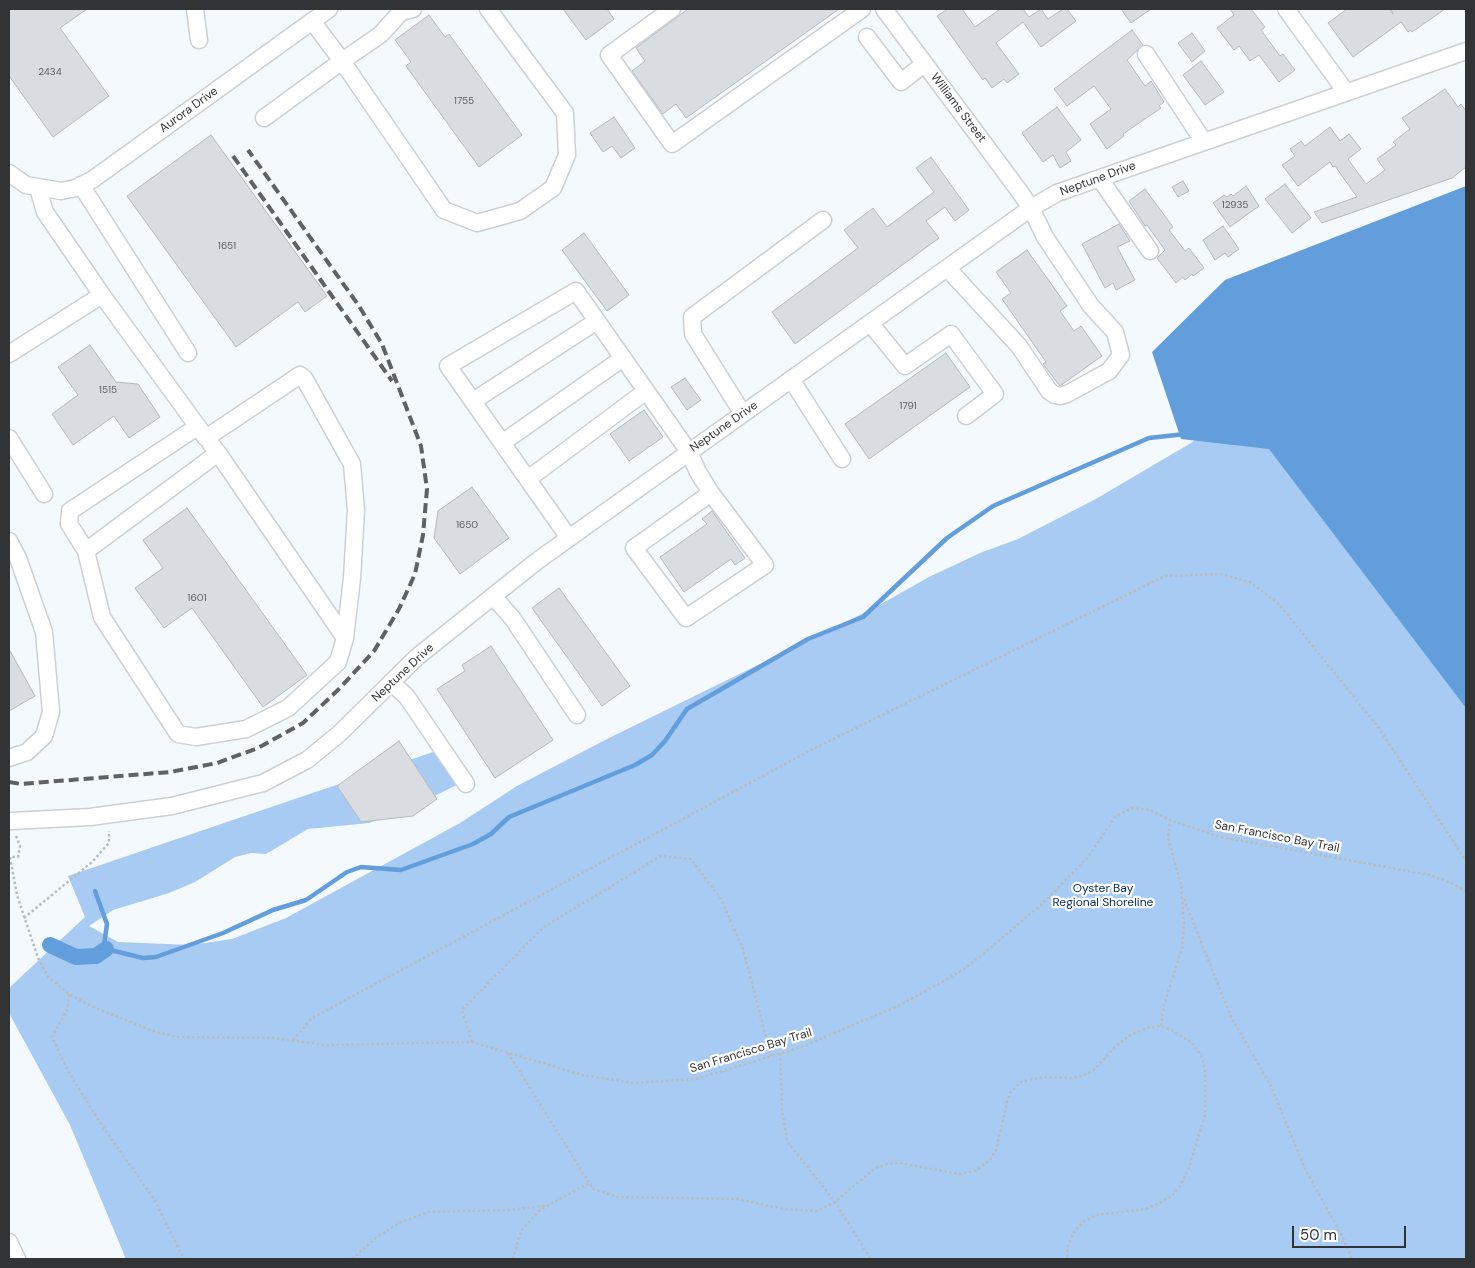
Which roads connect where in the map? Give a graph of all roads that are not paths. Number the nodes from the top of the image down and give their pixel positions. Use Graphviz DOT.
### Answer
graph roads {
  1 [pos="195,9"];
  2 [pos="329,9"];
  3 [pos="413,9"];
  4 [pos="488,9"];
  5 [pos="672,9"];
  6 [pos="862,9"];
  7 [pos="884,9"];
  8 [pos="1286,9"];
  9 [pos="312,21"];
  10 [pos="867,37"];
  11 [pos="199,40"];
  12 [pos="1466,51"];
  13 [pos="1146,54"];
  14 [pos="342,61"];
  15 [pos="924,64"];
  16 [pos="1346,92"];
  17 [pos="264,118"];
  18 [pos="1204,142"];
  19 [pos="9,172"];
  20 [pos="1100,178"];
  21 [pos="81,185"];
  22 [pos="40,189"];
  23 [pos="1031,208"];
  24 [pos="823,220"];
  25 [pos="1150,251"];
  26 [pos="947,268"];
  27 [pos="102,295"];
  28 [pos="597,321"];
  29 [pos="870,323"];
  30 [pos="188,353"];
  31 [pos="9,354"];
  32 [pos="623,358"];
  33 [pos="791,380"];
  34 [pos="646,391"];
  35 [pos="473,401"];
  36 [pos="743,414"];
  37 [pos="966,416"];
  38 [pos="202,433"];
  39 [pos="9,438"];
  40 [pos="502,443"];
  41 [pos="689,452"];
  42 [pos="218,453"];
  43 [pos="842,459"];
  44 [pos="528,480"];
  45 [pos="711,492"];
  46 [pos="44,494"];
  47 [pos="569,538"];
  48 [pos="9,541"];
  49 [pos="86,551"];
  50 [pos="493,596"];
  51 [pos="345,638"];
  52 [pos="391,682"];
  53 [pos="577,716"];
  54 [pos="9,758"];
  55 [pos="466,784"];
  56 [pos="11,821"];
  57 [pos="9,1242"];
  58 [pos="17,1259"];
  1 -- 11 [label="street"];
  2 -- 9 [label="street, Aurora Drive"];
  3 -- 14 [label="street"];
  4 -- 14 [label="street"];
  5 -- 6 [label="street"];
  7 -- 15 [label="street, Williams Street"];
  8 -- 16 [label="street"];
  9 -- 14 [label="street"];
  9 -- 21 [label="street, Aurora Drive"];
  10 -- 15 [label="street"];
  12 -- 16 [label="street, Neptune Drive"];
  13 -- 18 [label="street"];
  14 -- 17 [label="street"];
  15 -- 23 [label="street, Williams Street"];
  16 -- 18 [label="street, Neptune Drive"];
  18 -- 20 [label="street, Neptune Drive"];
  19 -- 22 [label="street"];
  20 -- 23 [label="street, Neptune Drive"];
  20 -- 25 [label="street"];
  21 -- 22 [label="street, Aurora Drive"];
  21 -- 30 [label="street"];
  22 -- 27 [label="street"];
  23 -- 26 [label="street, Neptune Drive"];
  23 -- 26 [label="street, Williams Street"];
  24 -- 36 [label="street"];
  26 -- 29 [label="street, Neptune Drive"];
  27 -- 31 [label="street"];
  27 -- 38 [label="street"];
  28 -- 32 [label="street"];
  28 -- 35 [label="street"];
  28 -- 35 [label="street"];
  29 -- 33 [label="street, Neptune Drive"];
  29 -- 37 [label="street"];
  32 -- 34 [label="street"];
  32 -- 40 [label="street"];
  33 -- 36 [label="street, Neptune Drive"];
  33 -- 43 [label="street"];
  34 -- 41 [label="street"];
  34 -- 44 [label="street"];
  35 -- 40 [label="street"];
  36 -- 41 [label="street, Neptune Drive"];
  38 -- 42 [label="street"];
  38 -- 49 [label="street"];
  38 -- 51 [label="street"];
  39 -- 46 [label="street"];
  40 -- 44 [label="street"];
  41 -- 45 [label="street"];
  41 -- 47 [label="street, Neptune Drive"];
  42 -- 49 [label="street"];
  42 -- 51 [label="street"];
  44 -- 47 [label="street"];
  45 -- 45 [label="street"];
  47 -- 50 [label="street, Neptune Drive"];
  48 -- 54 [label="street"];
  49 -- 51 [label="street"];
  50 -- 52 [label="street, Neptune Drive"];
  50 -- 53 [label="street"];
  52 -- 55 [label="street"];
  52 -- 56 [label="street, Neptune Drive"];
  57 -- 58 [label="street"];
}
